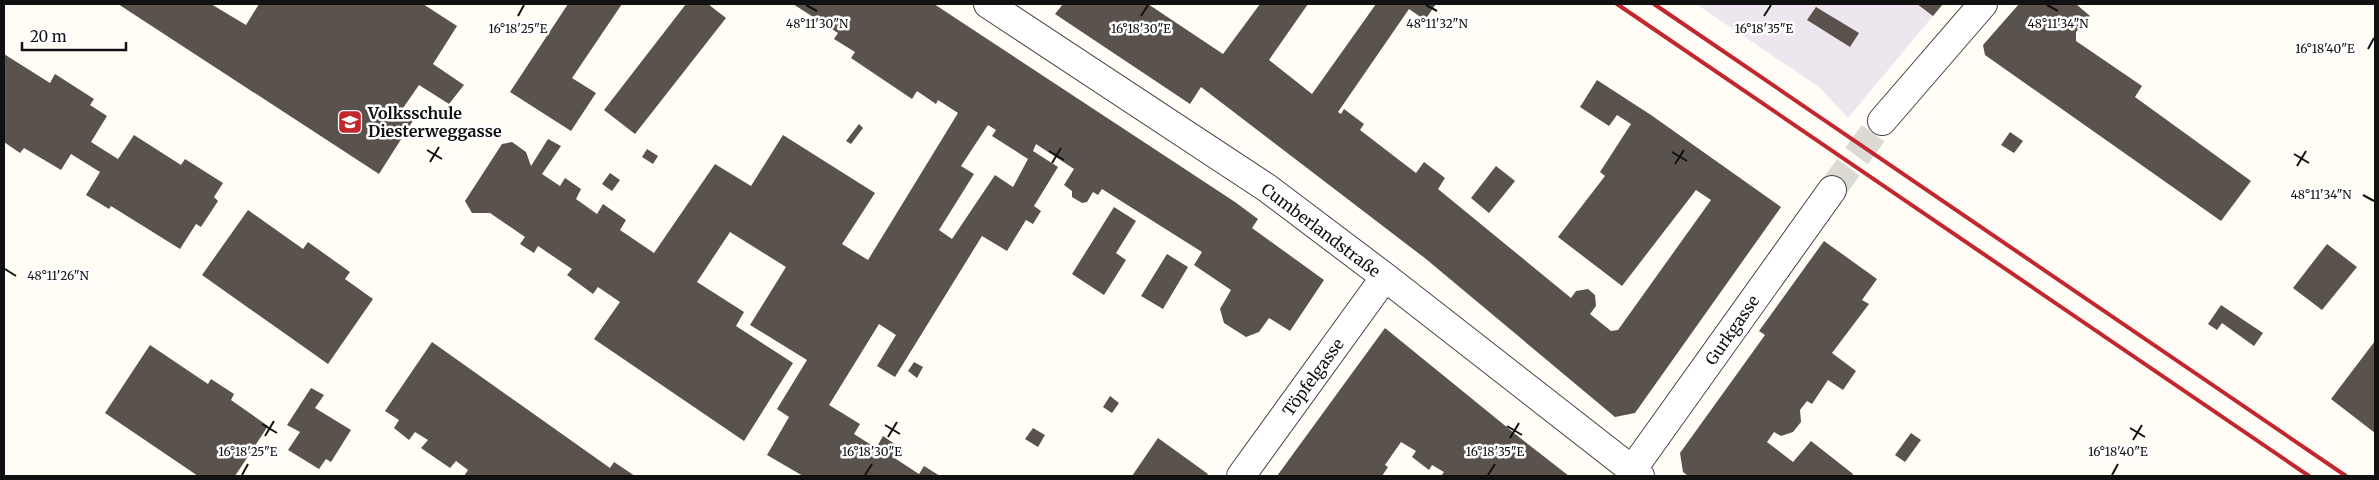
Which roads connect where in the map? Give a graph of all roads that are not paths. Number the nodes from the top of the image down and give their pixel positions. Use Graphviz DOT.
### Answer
graph roads {
  1 [pos="988,4"];
  2 [pos="1982,4"];
  3 [pos="1882,121"];
  4 [pos="1832,190"];
  5 [pos="1386,277"];
  6 [pos="1636,473"];
  7 [pos="1241,476"];
  1 -- 5 [label="street, Cumberlandstraße"];
  2 -- 3 [label="street"];
  4 -- 6 [label="street, Gurkgasse"];
  5 -- 6 [label="street, Cumberlandstraße"];
  5 -- 7 [label="street, Töpfelgasse"];
}
